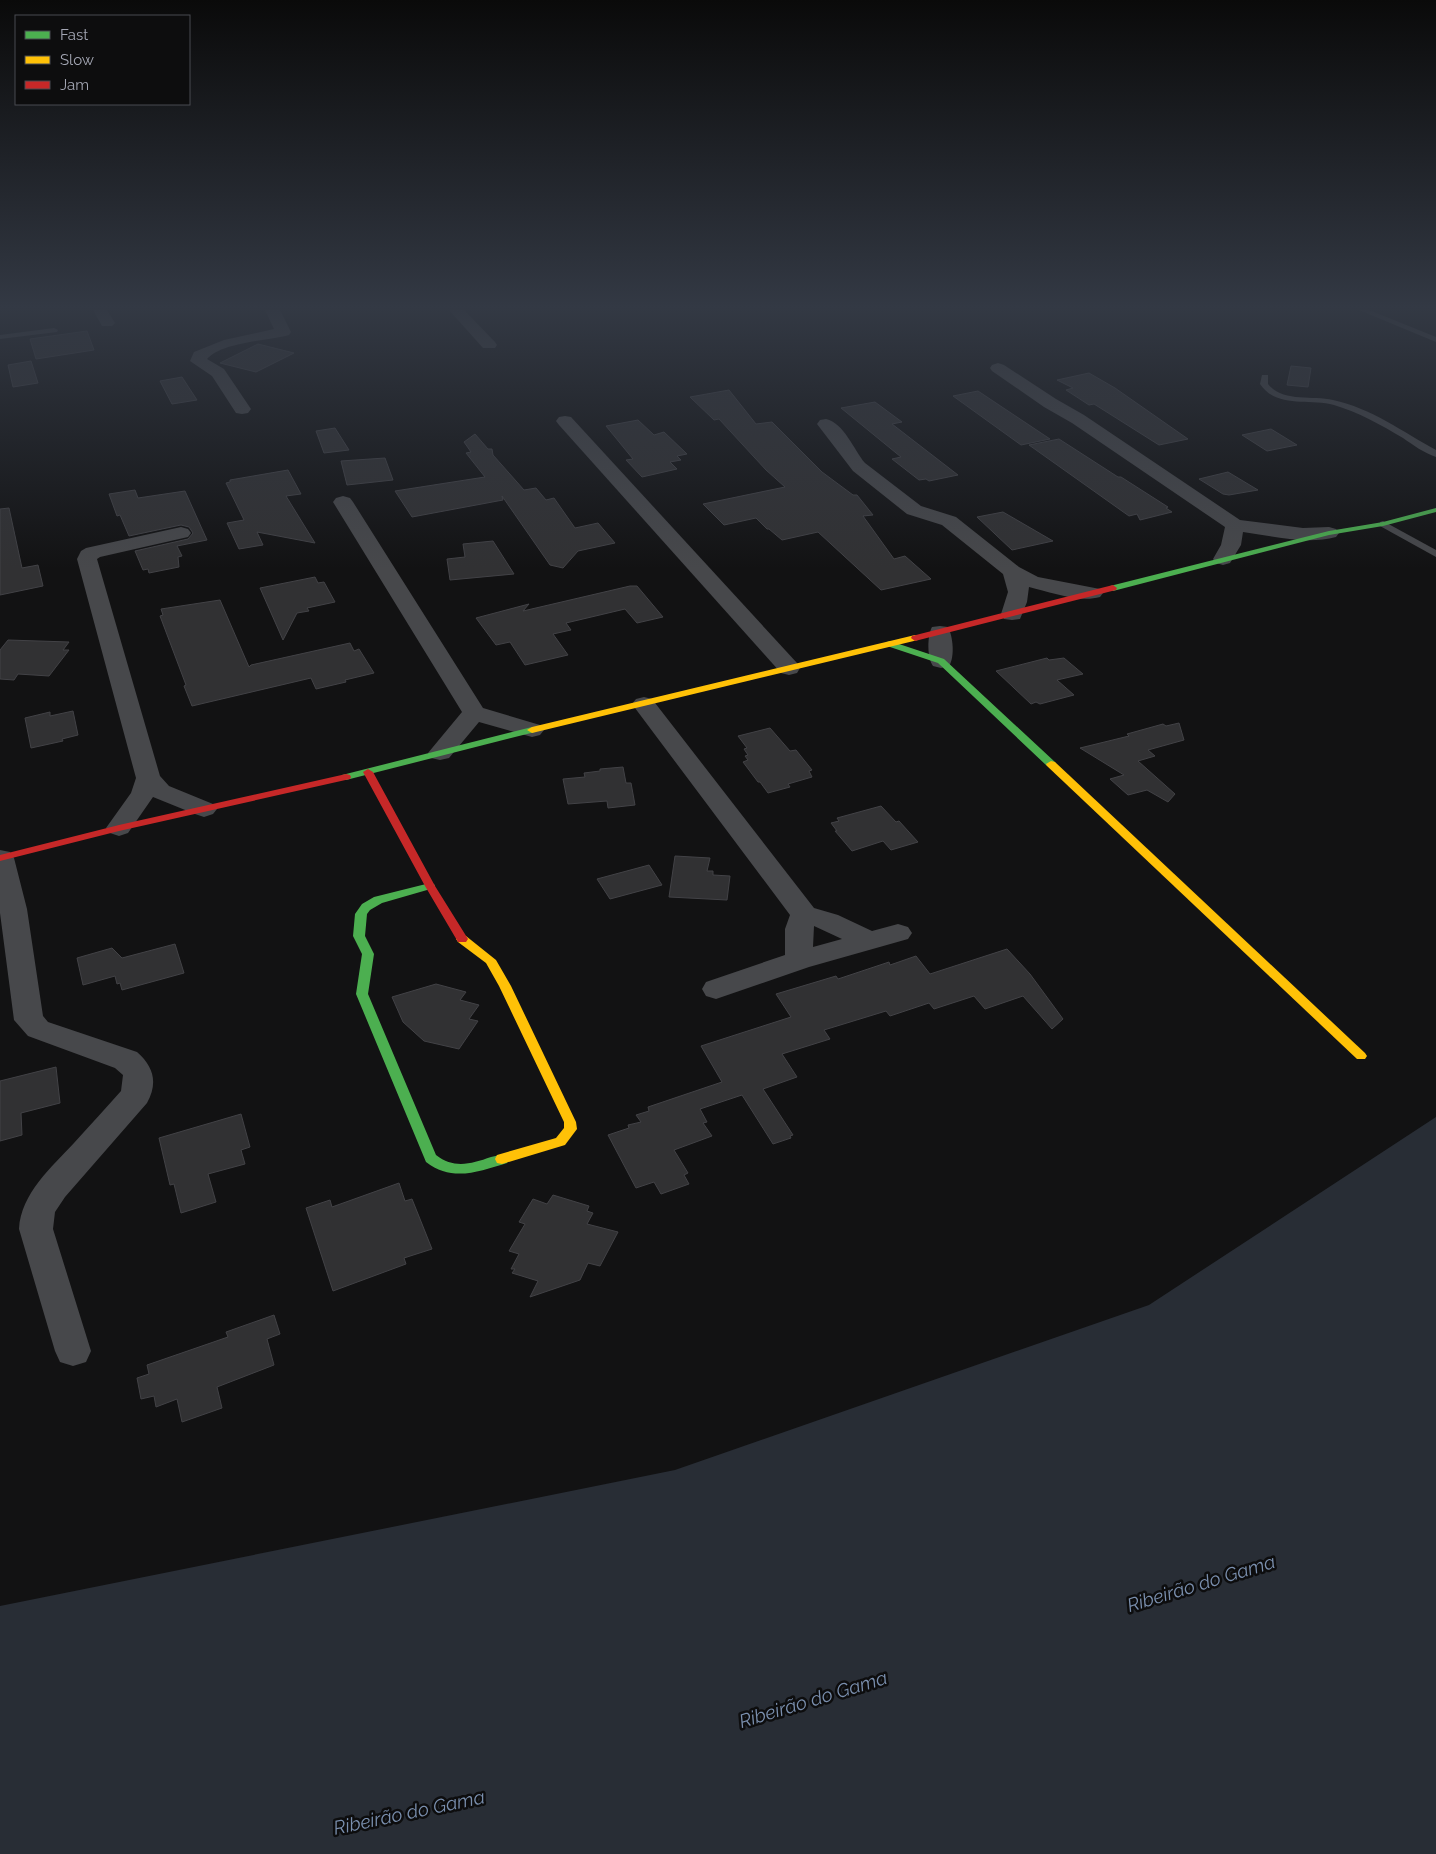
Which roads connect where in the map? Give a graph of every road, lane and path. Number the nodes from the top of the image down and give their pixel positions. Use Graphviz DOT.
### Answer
graph roads {
  1 [pos="234,397"];
  2 [pos="1040,397"];
  3 [pos="1285,397"];
  4 [pos="242,409"];
  5 [pos="565,421"];
  6 [pos="826,424"];
  7 [pos="1436,454"];
  8 [pos="344,502"];
  9 [pos="1436,510"];
  10 [pos="1236,524"];
  11 [pos="1384,524"];
  12 [pos="181,533"];
  13 [pos="1329,534"];
  14 [pos="1436,554"];
  15 [pos="1223,559"];
  16 [pos="1012,571"];
  17 [pos="1093,593"];
  18 [pos="1012,614"];
  19 [pos="940,632"];
  20 [pos="890,644"];
  21 [pos="941,661"];
  22 [pos="789,668"];
  23 [pos="644,704"];
  24 [pos="474,713"];
  25 [pos="532,730"];
  26 [pos="440,753"];
  27 [pos="368,772"];
  28 [pos="148,778"];
  29 [pos="204,809"];
  30 [pos="120,828"];
  31 [pos="0,858"];
  32 [pos="430,886"];
  33 [pos="804,914"];
  34 [pos="898,933"];
  35 [pos="870,941"];
  36 [pos="799,960"];
  37 [pos="716,989"];
  38 [pos="1361,1056"];
  39 [pos="73,1351"];
  1 -- 4 [label="street"];
  2 -- 10 [label="street"];
  3 -- 7 [label="lane"];
  5 -- 22 [label="street"];
  6 -- 16 [label="street"];
  8 -- 24 [label="street"];
  9 -- 11 [label="street"];
  10 -- 13 [label="street"];
  10 -- 15 [label="street"];
  11 -- 13 [label="street"];
  11 -- 14 [label="lane"];
  12 -- 28 [label="street"];
  13 -- 15 [label="street"];
  15 -- 17 [label="street"];
  16 -- 17 [label="street"];
  16 -- 18 [label="street"];
  17 -- 18 [label="street"];
  18 -- 19 [label="street"];
  19 -- 20 [label="street"];
  19 -- 21 [label="street"];
  20 -- 21 [label="street"];
  20 -- 22 [label="street"];
  21 -- 38 [label="street"];
  22 -- 23 [label="street"];
  23 -- 25 [label="street"];
  23 -- 33 [label="street"];
  24 -- 25 [label="street"];
  24 -- 26 [label="street"];
  25 -- 26 [label="street"];
  26 -- 27 [label="street"];
  27 -- 29 [label="street"];
  27 -- 32 [label="street"];
  28 -- 29 [label="street"];
  28 -- 30 [label="street"];
  29 -- 30 [label="street"];
  30 -- 31 [label="street"];
  31 -- 39 [label="street"];
  32 -- 32 [label="street"];
  33 -- 35 [label="street"];
  33 -- 36 [label="street"];
  34 -- 35 [label="street"];
  35 -- 36 [label="street"];
  36 -- 37 [label="street"];
}
